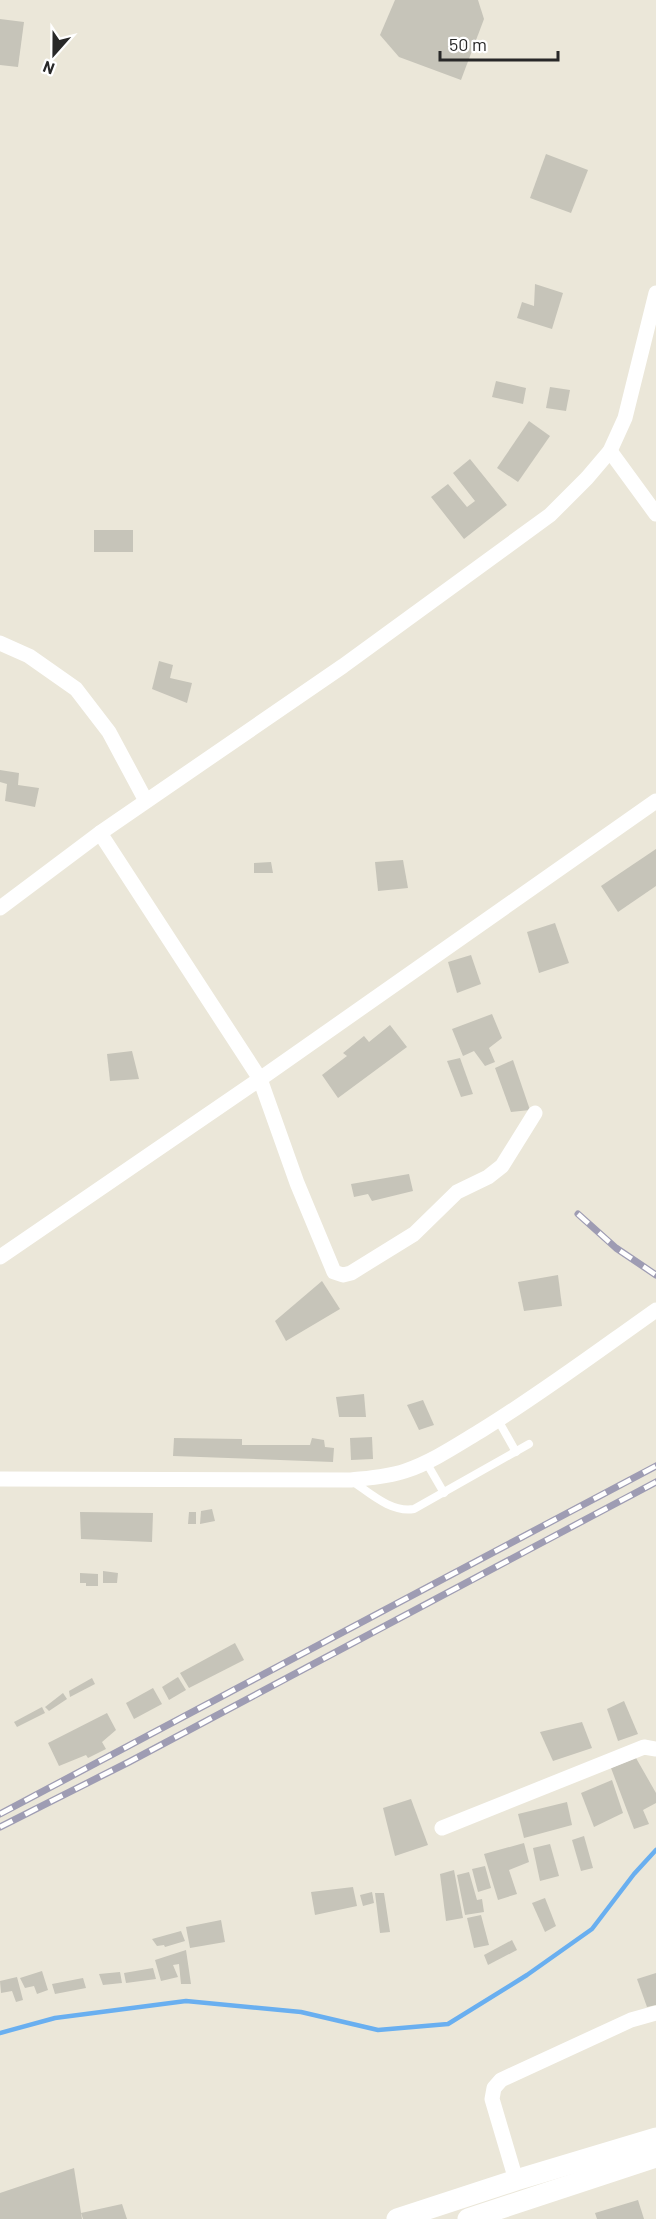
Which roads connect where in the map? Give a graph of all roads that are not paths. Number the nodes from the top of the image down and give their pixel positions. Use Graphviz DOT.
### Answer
graph roads {
  1 [pos="656,293"];
  2 [pos="610,451"];
  3 [pos="656,514"];
  4 [pos="0,643"];
  5 [pos="146,801"];
  6 [pos="656,801"];
  7 [pos="100,833"];
  8 [pos="0,908"];
  9 [pos="260,1078"];
  10 [pos="535,1113"];
  11 [pos="0,1257"];
  12 [pos="656,1310"];
  13 [pos="498,1420"];
  14 [pos="529,1444"];
  15 [pos="516,1452"];
  16 [pos="426,1462"];
  17 [pos="0,1479"];
  18 [pos="351,1480"];
  19 [pos="444,1492"];
  20 [pos="656,1749"];
  21 [pos="442,1828"];
  22 [pos="656,2013"];
  23 [pos="656,2138"];
  24 [pos="656,2157"];
  25 [pos="516,2180"];
  26 [pos="398,2219"];
  27 [pos="468,2219"];
  1 -- 2 [label="street"];
  2 -- 3 [label="street"];
  2 -- 5 [label="street"];
  4 -- 5 [label="street"];
  5 -- 7 [label="street"];
  6 -- 9 [label="street"];
  7 -- 8 [label="street"];
  7 -- 9 [label="street"];
  9 -- 10 [label="street"];
  9 -- 11 [label="street"];
  12 -- 13 [label="street"];
  13 -- 15 [label="lane"];
  13 -- 16 [label="street"];
  14 -- 15 [label="lane"];
  15 -- 19 [label="lane"];
  16 -- 18 [label="street"];
  16 -- 19 [label="lane"];
  17 -- 18 [label="street"];
  18 -- 19 [label="lane"];
  20 -- 21 [label="street"];
  22 -- 25 [label="street"];
  23 -- 25 [label="main road"];
  24 -- 27 [label="main road"];
  25 -- 26 [label="main road"];
}
